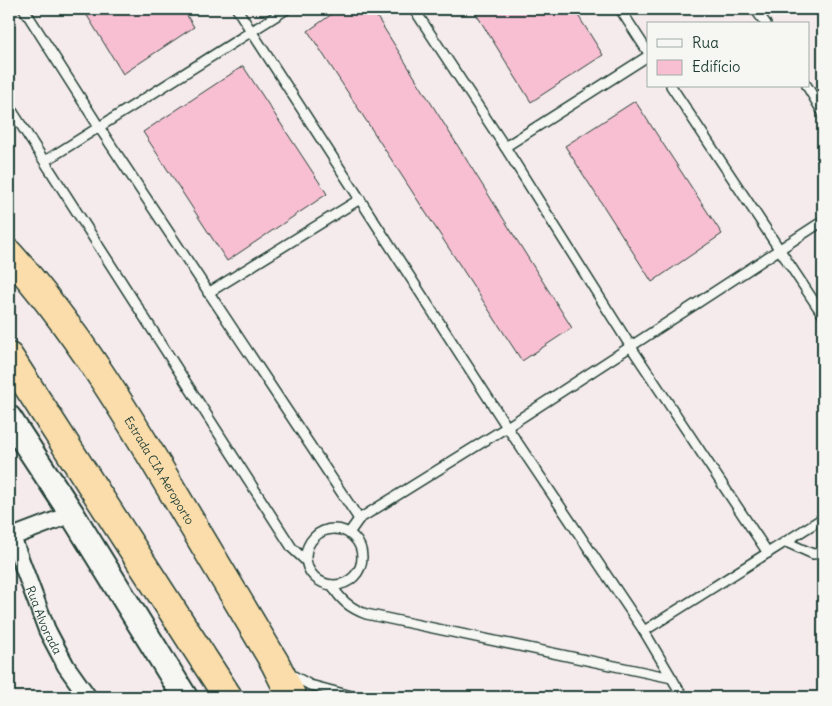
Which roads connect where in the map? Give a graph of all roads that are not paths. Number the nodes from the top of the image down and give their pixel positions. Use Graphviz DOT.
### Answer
graph roads {
  1 [pos="24,9"];
  2 [pos="237,9"];
  3 [pos="287,9"];
  4 [pos="414,9"];
  5 [pos="620,9"];
  6 [pos="755,9"];
  7 [pos="765,22"];
  8 [pos="251,32"];
  9 [pos="647,52"];
  10 [pos="647,55"];
  11 [pos="672,88"];
  12 [pos="808,88"];
  13 [pos="9,106"];
  14 [pos="823,113"];
  15 [pos="99,127"];
  16 [pos="505,147"];
  17 [pos="45,161"];
  18 [pos="360,199"];
  19 [pos="823,221"];
  20 [pos="779,250"];
  21 [pos="9,254"];
  22 [pos="208,293"];
  23 [pos="823,315"];
  24 [pos="631,346"];
  25 [pos="9,357"];
  26 [pos="9,418"];
  27 [pos="507,427"];
  28 [pos="72,514"];
  29 [pos="823,518"];
  30 [pos="359,519"];
  31 [pos="350,533"];
  32 [pos="10,538"];
  33 [pos="786,542"];
  34 [pos="768,553"];
  35 [pos="823,553"];
  36 [pos="306,561"];
  37 [pos="332,584"];
  38 [pos="644,631"];
  39 [pos="274,663"];
  40 [pos="672,678"];
  41 [pos="88,697"];
  42 [pos="185,697"];
  43 [pos="228,697"];
  44 [pos="292,697"];
  45 [pos="355,697"];
  46 [pos="683,697"];
  1 -- 15 [label="lane"];
  2 -- 8 [label="lane"];
  3 -- 8 [label="lane"];
  4 -- 16 [label="lane"];
  5 -- 9 [label="lane"];
  6 -- 7 [label="lane"];
  8 -- 15 [label="lane"];
  8 -- 18 [label="lane"];
  10 -- 16 [label="lane"];
  11 -- 20 [label="lane"];
  12 -- 14 [label="lane"];
  13 -- 17 [label="lane"];
  15 -- 17 [label="lane"];
  15 -- 22 [label="lane"];
  16 -- 24 [label="lane"];
  17 -- 36 [label="lane"];
  18 -- 22 [label="lane"];
  18 -- 27 [label="lane"];
  19 -- 20 [label="lane"];
  20 -- 23 [label="lane"];
  20 -- 24 [label="lane"];
  21 -- 39 [label="highway, Estrada CIA Aeroporto"];
  22 -- 30 [label="lane"];
  24 -- 27 [label="lane"];
  24 -- 34 [label="lane"];
  25 -- 43 [label="highway"];
  26 -- 28 [label="main road"];
  27 -- 30 [label="lane"];
  27 -- 38 [label="lane"];
  28 -- 32 [label="street"];
  28 -- 42 [label="main road"];
  29 -- 33 [label="lane"];
  30 -- 31 [label="lane"];
  31 -- 36 [label="lane"];
  31 -- 37 [label="lane"];
  32 -- 41 [label="street, Rua Alvorada"];
  33 -- 34 [label="lane"];
  33 -- 35 [label="lane"];
  34 -- 38 [label="lane"];
  36 -- 37 [label="lane"];
  37 -- 40 [label="lane"];
  38 -- 40 [label="lane"];
  39 -- 44 [label="highway, Estrada CIA Aeroporto"];
  39 -- 45 [label="lane"];
  40 -- 46 [label="lane"];
}
